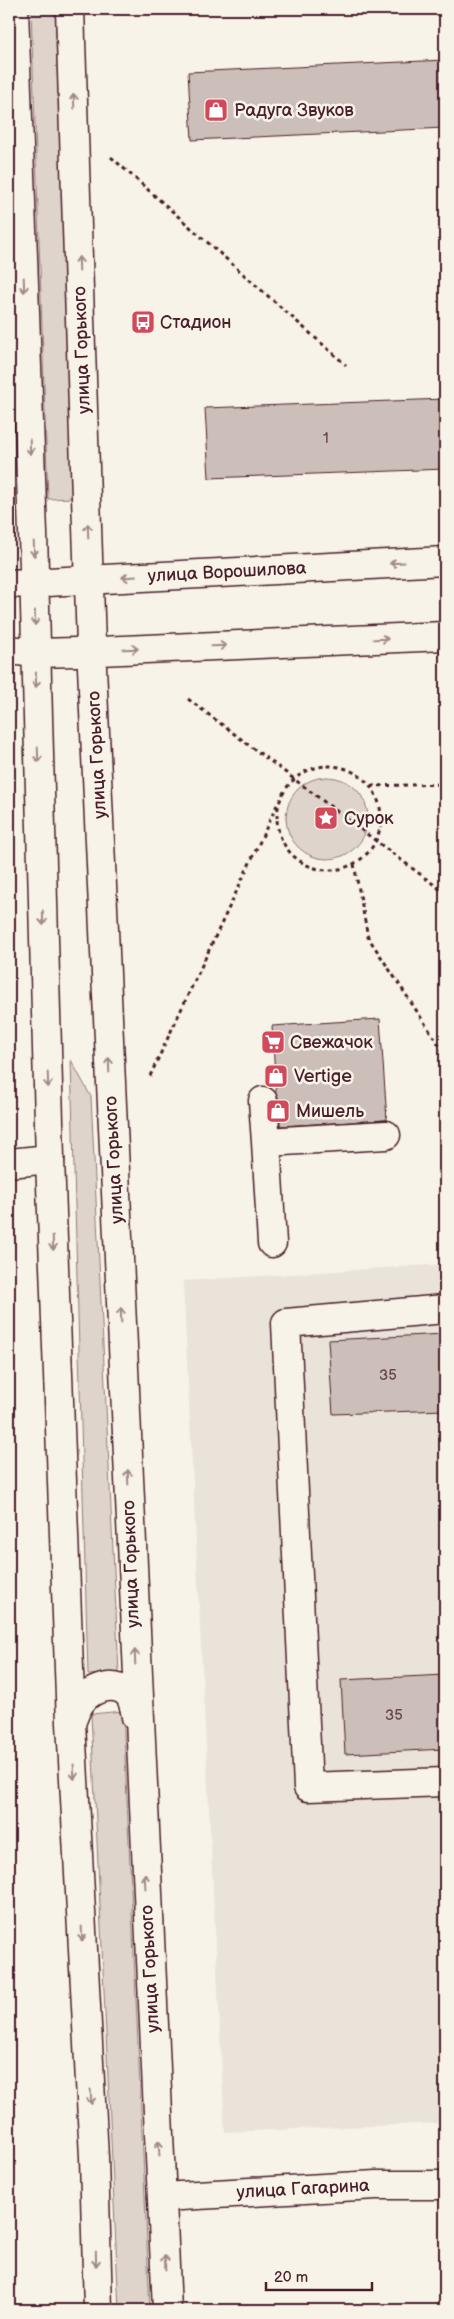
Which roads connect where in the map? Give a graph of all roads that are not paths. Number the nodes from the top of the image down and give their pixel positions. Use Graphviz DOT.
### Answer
graph roads {
  1 [pos="14,9"];
  2 [pos="70,9"];
  3 [pos="445,561"];
  4 [pos="90,580"];
  5 [pos="22,583"];
  6 [pos="445,636"];
  7 [pos="9,650"];
  8 [pos="91,651"];
  9 [pos="36,653"];
  10 [pos="263,1102"];
  11 [pos="386,1135"];
  12 [pos="266,1142"];
  13 [pos="50,1159"];
  14 [pos="9,1163"];
  15 [pos="272,1243"];
  16 [pos="445,1310"];
  17 [pos="71,1723"];
  18 [pos="137,1724"];
  19 [pos="445,1782"];
  20 [pos="445,2185"];
  21 [pos="162,2197"];
  22 [pos="98,2310"];
  23 [pos="167,2310"];
  1 -- 5 [label="main road, one-way"];
  4 -- 2 [label="main road, улица Горького, one-way"];
  3 -- 4 [label="main road, улица Ворошилова, one-way"];
  4 -- 5 [label="main road, улица Ворошилова"];
  4 -- 8 [label="main road, улица Горького"];
  5 -- 9 [label="main road, one-way"];
  8 -- 6 [label="main road, one-way"];
  7 -- 9 [label="main road"];
  8 -- 9 [label="main road"];
  18 -- 8 [label="main road, улица Горького, one-way"];
  9 -- 13 [label="main road, one-way"];
  10 -- 12 [label="main road"];
  11 -- 12 [label="main road"];
  12 -- 15 [label="main road"];
  13 -- 14 [label="main road"];
  13 -- 17 [label="main road, one-way"];
  16 -- 19 [label="main road"];
  17 -- 18 [label="main road"];
  17 -- 22 [label="main road, one-way"];
  21 -- 18 [label="main road, улица Горького, one-way"];
  20 -- 21 [label="main road, улица Гагарина"];
  23 -- 21 [label="main road, улица Горького, one-way"];
}
